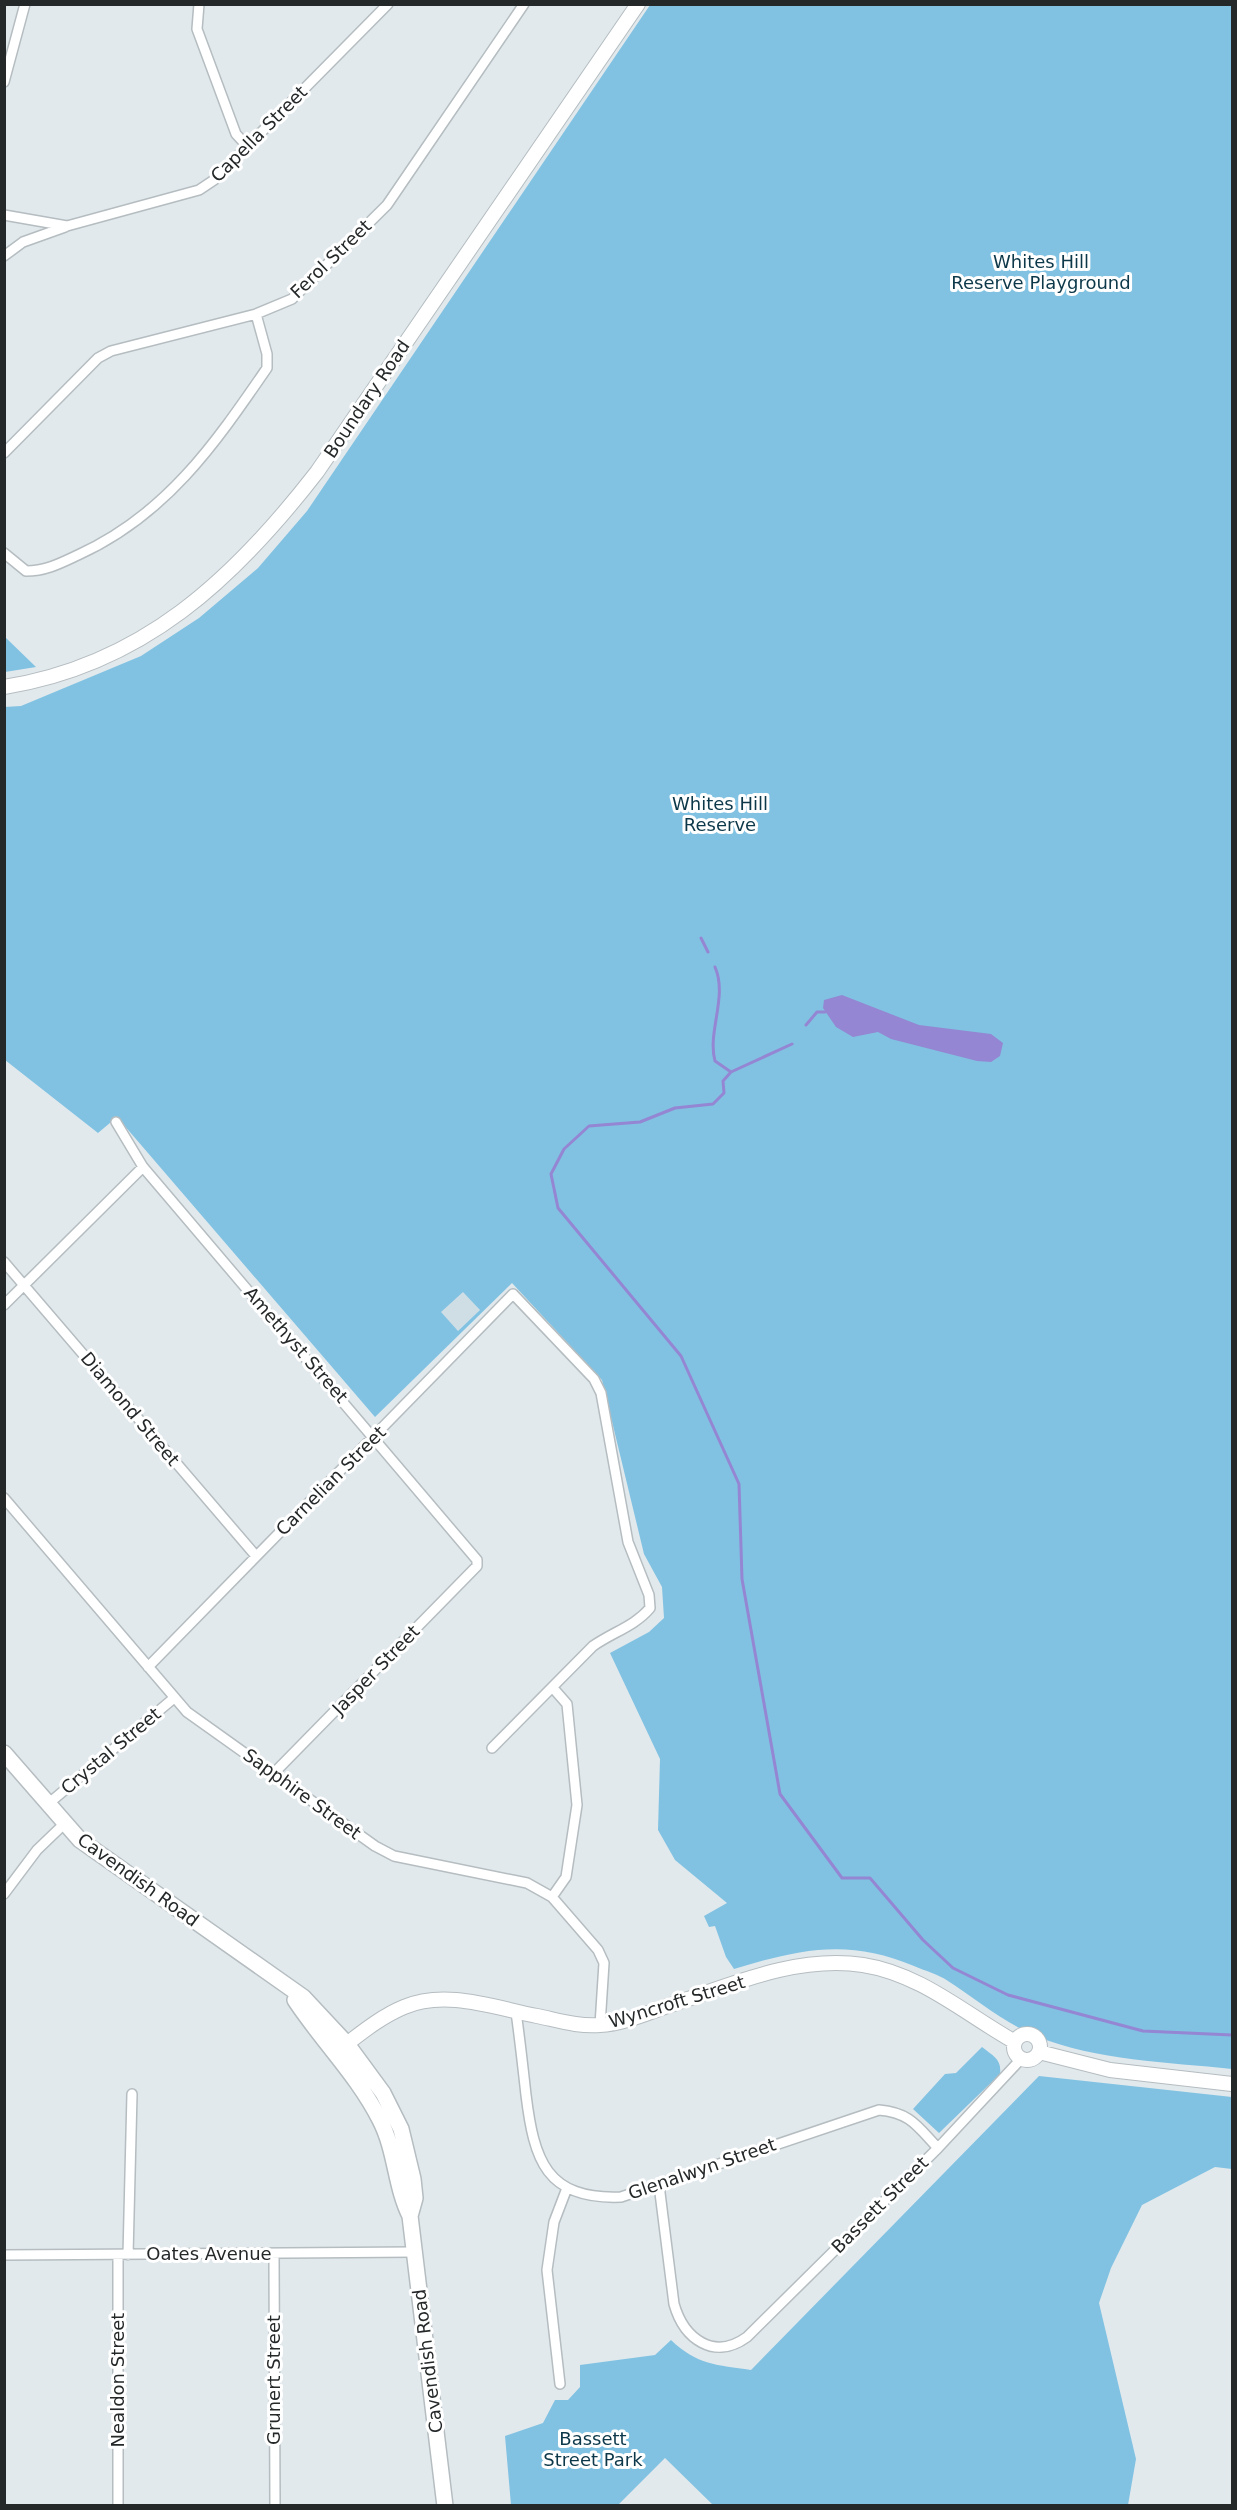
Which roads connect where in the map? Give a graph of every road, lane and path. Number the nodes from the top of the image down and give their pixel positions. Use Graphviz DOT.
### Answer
graph roads {
  1 [pos="26,4"];
  2 [pos="199,4"];
  3 [pos="388,4"];
  4 [pos="524,4"];
  5 [pos="638,4"];
  6 [pos="4,82"];
  7 [pos="247,146"];
  8 [pos="4,215"];
  9 [pos="67,226"];
  10 [pos="4,256"];
  11 [pos="256,314"];
  12 [pos="4,453"];
  13 [pos="4,553"];
  14 [pos="4,687"];
  15 [pos="116,1122"];
  16 [pos="143,1167"];
  17 [pos="4,1262"];
  18 [pos="25,1285"];
  19 [pos="4,1305"];
  20 [pos="374,1437"];
  21 [pos="4,1498"];
  22 [pos="256,1556"];
  23 [pos="477,1566"];
  24 [pos="148,1666"];
  25 [pos="553,1688"];
  26 [pos="174,1698"];
  27 [pos="492,1748"];
  28 [pos="4,1753"];
  29 [pos="274,1773"];
  30 [pos="48,1804"];
  31 [pos="64,1824"];
  32 [pos="4,1894"];
  33 [pos="552,1897"];
  34 [pos="516,2012"];
  35 [pos="600,2025"];
  36 [pos="1015,2042"];
  37 [pos="341,2048"];
  38 [pos="1039,2052"];
  39 [pos="1021,2059"];
  40 [pos="1233,2084"];
  41 [pos="132,2094"];
  42 [pos="938,2148"];
  43 [pos="659,2185"];
  44 [pos="567,2188"];
  45 [pos="414,2252"];
  46 [pos="273,2254"];
  47 [pos="4,2255"];
  48 [pos="123,2255"];
  49 [pos="560,2384"];
  50 [pos="118,2505"];
  51 [pos="275,2505"];
  52 [pos="445,2505"];
  1 -- 6 [label="street"];
  2 -- 7 [label="street"];
  3 -- 7 [label="street, Capella Street"];
  4 -- 11 [label="street, Ferol Street"];
  5 -- 14 [label="street, Boundary Road"];
  7 -- 9 [label="street, Capella Street"];
  8 -- 9 [label="street, Capella Street"];
  9 -- 10 [label="street, Capella Street"];
  11 -- 12 [label="street, Ferol Street"];
  11 -- 13 [label="street"];
  15 -- 16 [label="street, Amethyst Street"];
  16 -- 18 [label="street"];
  16 -- 20 [label="street, Amethyst Street"];
  17 -- 18 [label="street, Diamond Street"];
  18 -- 19 [label="street"];
  18 -- 22 [label="street, Diamond Street"];
  20 -- 22 [label="street, Carnelian Street"];
  20 -- 23 [label="street, Amethyst Street"];
  20 -- 25 [label="street, Carnelian Street"];
  21 -- 24 [label="street, Sapphire Street"];
  22 -- 24 [label="street, Carnelian Street"];
  23 -- 29 [label="street, Jasper Street"];
  24 -- 26 [label="street, Sapphire Street"];
  25 -- 27 [label="street"];
  25 -- 33 [label="street"];
  26 -- 29 [label="street, Sapphire Street"];
  26 -- 30 [label="street, Crystal Street"];
  28 -- 30 [label="main road, Cavendish Road"];
  29 -- 33 [label="street, Sapphire Street"];
  30 -- 31 [label="main road, Cavendish Road"];
  31 -- 32 [label="street"];
  31 -- 37 [label="main road, Cavendish Road"];
  33 -- 35 [label="street, Sapphire Street"];
  34 -- 35 [label="street, Wyncroft Street"];
  34 -- 37 [label="street, Wyncroft Street"];
  34 -- 44 [label="street, Glenalwyn Street"];
  35 -- 36 [label="street, Wyncroft Street"];
  36 -- 38 [label="street"];
  36 -- 39 [label="street"];
  37 -- 45 [label="main road, Cavendish Road"];
  38 -- 39 [label="street"];
  38 -- 40 [label="street"];
  39 -- 42 [label="street, Bassett Street"];
  41 -- 48 [label="street, Nealdon Street"];
  42 -- 43 [label="street, Glenalwyn Street"];
  42 -- 43 [label="street, Bassett Street"];
  43 -- 44 [label="street, Glenalwyn Street"];
  44 -- 49 [label="street"];
  45 -- 46 [label="street, Oates Avenue"];
  45 -- 52 [label="main road, Cavendish Road"];
  46 -- 48 [label="street, Oates Avenue"];
  46 -- 51 [label="street, Grunert Street"];
  47 -- 48 [label="street, Oates Avenue"];
  48 -- 50 [label="street, Nealdon Street"];
}
